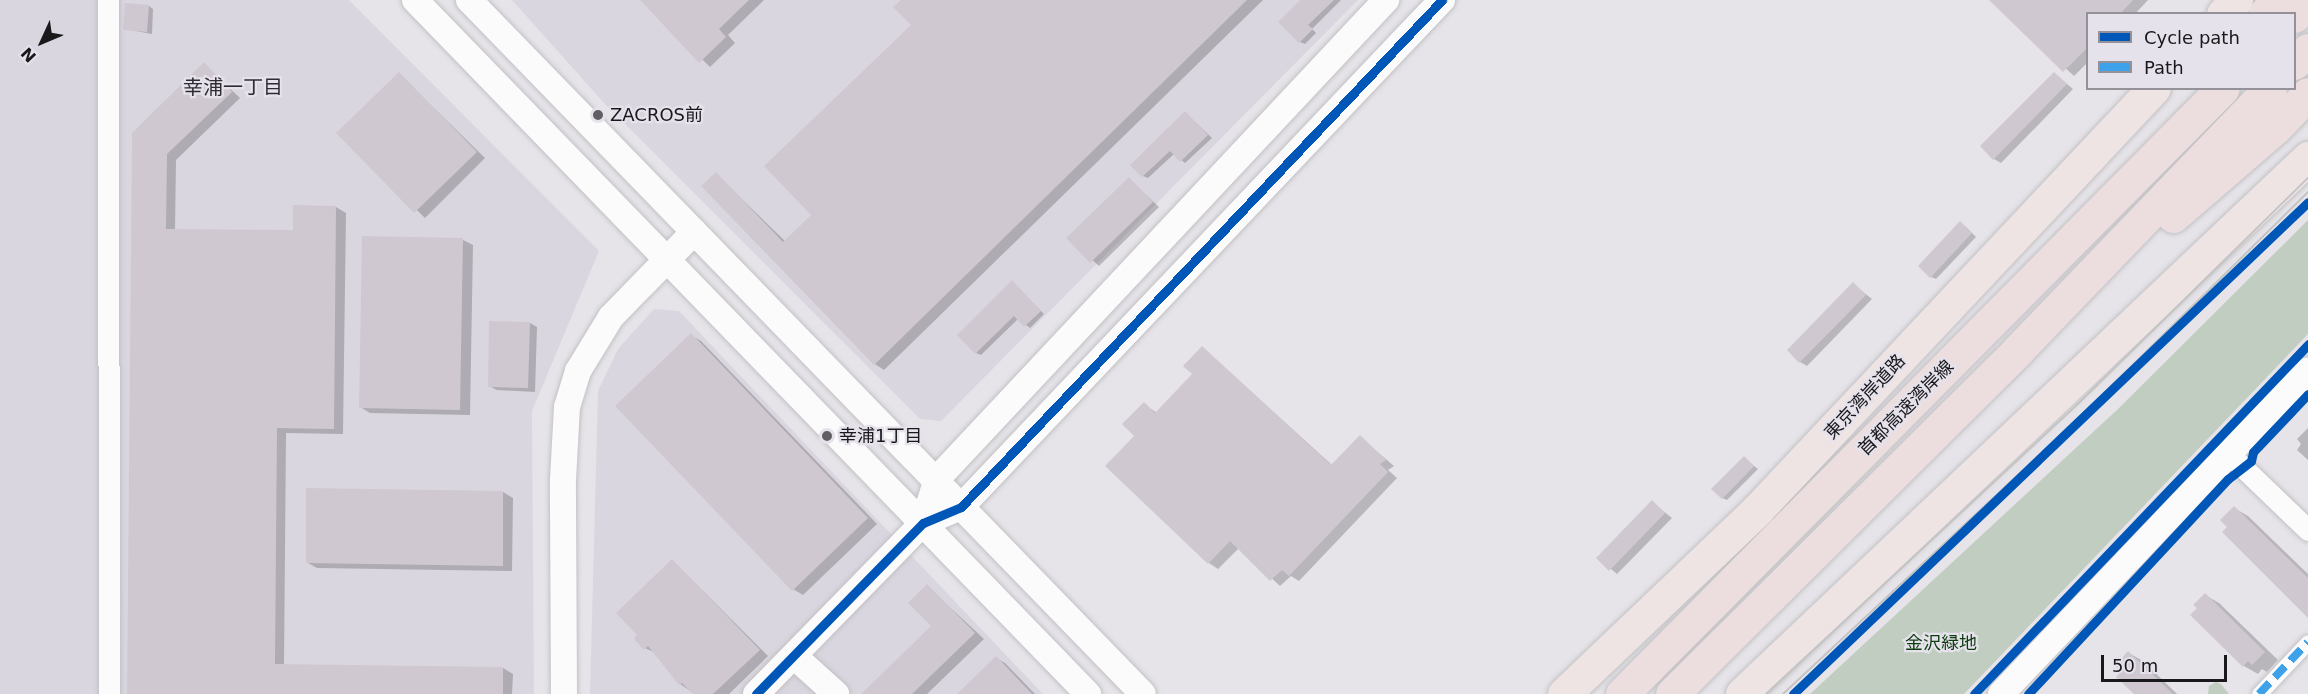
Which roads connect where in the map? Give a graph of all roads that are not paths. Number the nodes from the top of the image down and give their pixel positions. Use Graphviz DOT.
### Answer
graph roads {
  1 [pos="108,0"];
  2 [pos="415,0"];
  3 [pos="469,0"];
  4 [pos="1386,0"];
  5 [pos="1442,0"];
  6 [pos="2236,0"];
  7 [pos="2276,0"];
  8 [pos="2308,2"];
  9 [pos="2225,12"];
  10 [pos="2267,12"];
  11 [pos="2296,15"];
  12 [pos="2308,50"];
  13 [pos="2296,62"];
  14 [pos="2152,90"];
  15 [pos="2212,90"];
  16 [pos="2221,90"];
  17 [pos="2268,90"];
  18 [pos="2308,94"];
  19 [pos="2190,121"];
  20 [pos="2308,158"];
  21 [pos="694,232"];
  22 [pos="667,260"];
  23 [pos="2018,350"];
  24 [pos="2308,370"];
  25 [pos="2229,454"];
  26 [pos="937,479"];
  27 [pos="960,507"];
  28 [pos="923,523"];
  29 [pos="2308,530"];
  30 [pos="2308,642"];
  31 [pos="794,656"];
  32 [pos="108,694"];
  33 [pos="564,694"];
  34 [pos="756,694"];
  35 [pos="836,694"];
  36 [pos="1088,694"];
  37 [pos="1143,694"];
  38 [pos="1564,694"];
  39 [pos="1622,694"];
  40 [pos="1672,694"];
  41 [pos="1742,694"];
  42 [pos="2001,694"];
  43 [pos="2259,694"];
  1 -- 32 [label="street"];
  2 -- 22 [label="street"];
  3 -- 21 [label="street"];
  4 -- 26 [label="street"];
  5 -- 27 [label="street"];
  6 -- 9 [label="highway"];
  7 -- 10 [label="highway"];
  8 -- 11 [label="highway"];
  12 -- 13 [label="highway"];
  14 -- 38 [label="highway, 東京湾岸道路"];
  15 -- 19 [label="highway"];
  16 -- 19 [label="highway"];
  17 -- 23 [label="highway"];
  18 -- 23 [label="highway"];
  19 -- 39 [label="highway, 首都高速湾岸線"];
  20 -- 41 [label="highway"];
  21 -- 22 [label="street"];
  21 -- 26 [label="street"];
  22 -- 28 [label="street"];
  22 -- 33 [label="street"];
  23 -- 40 [label="highway, 首都高速湾岸線"];
  24 -- 25 [label="street"];
  25 -- 29 [label="street"];
  25 -- 42 [label="street"];
  26 -- 27 [label="street"];
  26 -- 28 [label="street"];
  27 -- 28 [label="street"];
  27 -- 37 [label="street"];
  28 -- 31 [label="street"];
  28 -- 36 [label="street"];
  30 -- 43 [label="street"];
  31 -- 34 [label="street"];
  31 -- 35 [label="street"];
}
